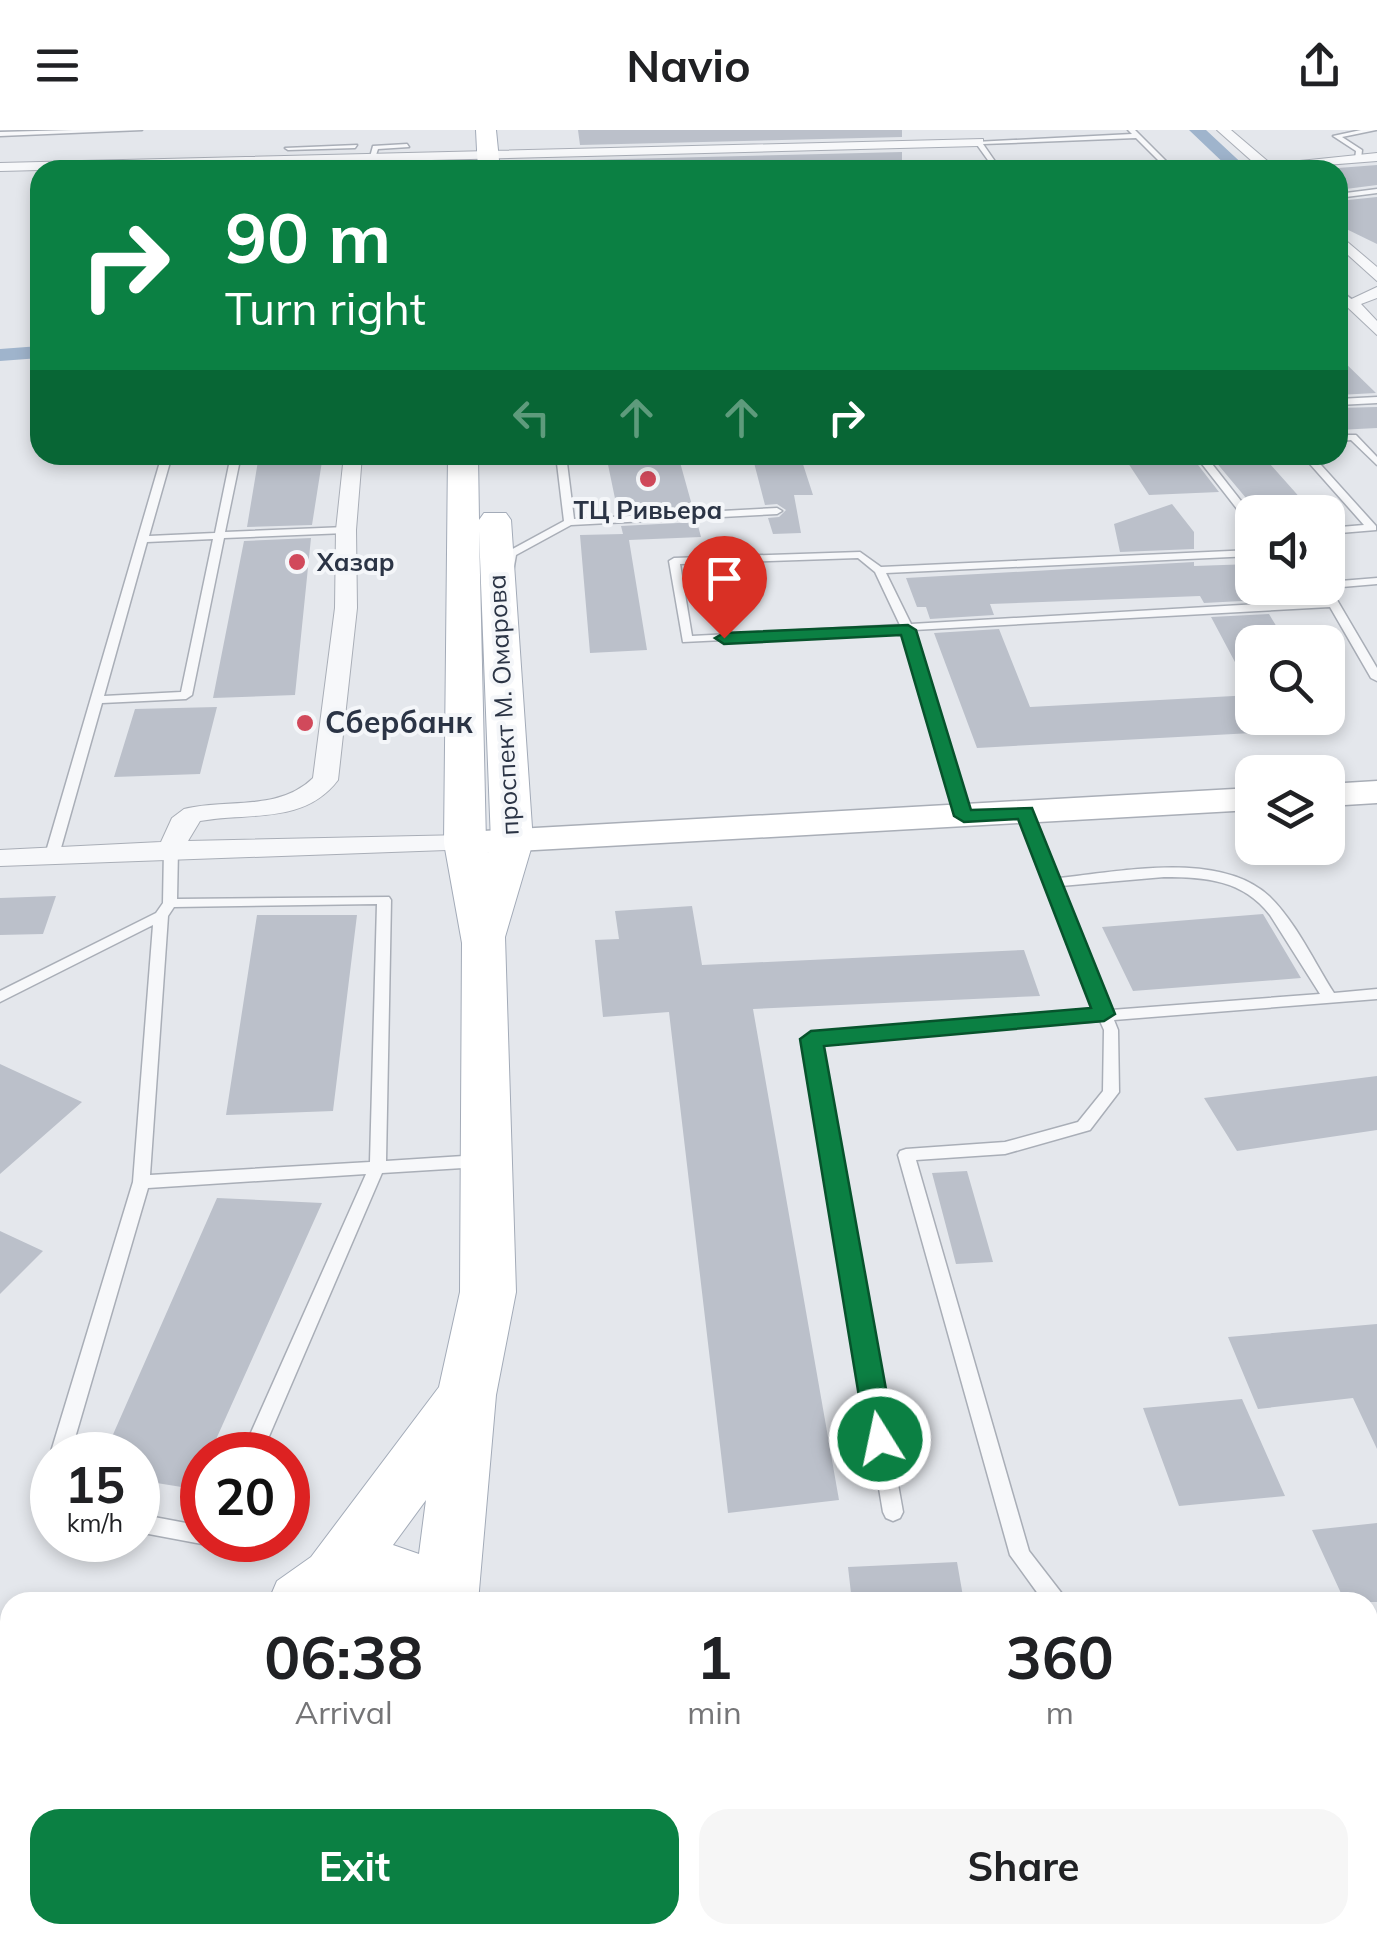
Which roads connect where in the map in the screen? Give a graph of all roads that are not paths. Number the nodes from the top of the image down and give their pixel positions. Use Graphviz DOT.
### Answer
graph roads {
  1 [pos="139,130"];
  2 [pos="288,130"];
  3 [pos="376,130"];
  4 [pos="407,130"];
  5 [pos="460,130"];
  6 [pos="486,130"];
  7 [pos="1224,130"];
  8 [pos="1370,130"];
  9 [pos="1134,133"];
  10 [pos="0,134"];
  11 [pos="978,142"];
  12 [pos="354,146"];
  13 [pos="406,151"];
  14 [pos="374,152"];
  15 [pos="283,156"];
  16 [pos="1377,158"];
  17 [pos="180,160"];
  18 [pos="277,160"];
  19 [pos="452,160"];
  20 [pos="462,160"];
  21 [pos="489,160"];
  22 [pos="538,160"];
  23 [pos="991,160"];
  24 [pos="1162,160"];
  25 [pos="1259,160"];
  26 [pos="1358,160"];
  27 [pos="1348,161"];
  28 [pos="30,166"];
  29 [pos="0,167"];
  30 [pos="1377,191"];
  31 [pos="1353,194"];
  32 [pos="1348,195"];
  33 [pos="1377,205"];
  34 [pos="1348,248"];
  35 [pos="1377,276"];
  36 [pos="1361,297"];
  37 [pos="1377,330"];
  38 [pos="1377,400"];
  39 [pos="1348,401"];
  40 [pos="1348,437"];
  41 [pos="1377,462"];
  42 [pos="164,465"];
  43 [pos="234,465"];
  44 [pos="353,465"];
  45 [pos="463,465"];
  46 [pos="492,465"];
  47 [pos="562,465"];
  48 [pos="1208,465"];
  49 [pos="1316,465"];
  50 [pos="1235,499"];
  51 [pos="776,511"];
  52 [pos="569,522"];
  53 [pos="1374,528"];
  54 [pos="346,530"];
  55 [pos="1345,530"];
  56 [pos="219,536"];
  57 [pos="143,539"];
  58 [pos="1235,554"];
  59 [pos="879,570"];
  60 [pos="1377,582"];
  61 [pos="1345,585"];
  62 [pos="1289,605"];
  63 [pos="1337,605"];
  64 [pos="498,625"];
  65 [pos="908,630"];
  66 [pos="1374,669"];
  67 [pos="97,700"];
  68 [pos="1377,792"];
  69 [pos="1345,794"];
  70 [pos="1235,800"];
  71 [pos="1025,812"];
  72 [pos="964,816"];
  73 [pos="512,842"];
  74 [pos="465,843"];
  75 [pos="172,849"];
  76 [pos="52,855"];
  77 [pos="0,858"];
  78 [pos="1051,883"];
  79 [pos="165,910"];
  80 [pos="484,943"];
  81 [pos="1377,994"];
  82 [pos="0,997"];
  83 [pos="1330,997"];
  84 [pos="1104,1014"];
  85 [pos="488,1161"];
  86 [pos="378,1164"];
  87 [pos="141,1182"];
  88 [pos="467,1395"];
  89 [pos="67,1432"];
  90 [pos="261,1432"];
  91 [pos="893,1512"];
  92 [pos="317,1590"];
  93 [pos="427,1592"];
  94 [pos="447,1592"];
  95 [pos="1048,1592"];
  1 -- 10 [label="lane"];
  2 -- 15 [label="lane"];
  3 -- 14 [label="lane"];
  4 -- 13 [label="lane"];
  5 -- 20 [label="main road"];
  6 -- 21 [label="main road"];
  7 -- 25 [label="street"];
  8 -- 26 [label="lane"];
  9 -- 11 [label="lane"];
  9 -- 24 [label="lane"];
  11 -- 22 [label="street"];
  11 -- 23 [label="lane"];
  12 -- 15 [label="lane"];
  13 -- 14 [label="street"];
  13 -- 19 [label="street"];
  14 -- 15 [label="street"];
  15 -- 17 [label="street"];
  15 -- 18 [label="lane"];
  16 -- 26 [label="street"];
  26 -- 27 [label="street"];
  28 -- 29 [label="street"];
  30 -- 31 [label="lane"];
  31 -- 32 [label="lane"];
  31 -- 33 [label="lane"];
  34 -- 35 [label="street"];
  36 -- 37 [label="street"];
  38 -- 39 [label="lane"];
  40 -- 41 [label="lane"];
  42 -- 57 [label="lane"];
  43 -- 56 [label="lane"];
  44 -- 54 [label="street"];
  45 -- 74 [label="main road, проспект М. Омарова"];
  46 -- 64 [label="main road, проспект М. Омарова"];
  47 -- 52 [label="lane"];
  48 -- 50 [label="lane"];
  49 -- 53 [label="lane"];
  51 -- 52 [label="lane"];
  52 -- 64 [label="lane"];
  53 -- 55 [label="lane"];
  54 -- 56 [label="lane"];
  54 -- 75 [label="street"];
  56 -- 57 [label="lane"];
  56 -- 67 [label="lane"];
  57 -- 67 [label="lane"];
  58 -- 59 [label="lane"];
  59 -- 65 [label="lane"];
  59 -- 65 [label="lane"];
  60 -- 61 [label="lane"];
  62 -- 65 [label="lane"];
  63 -- 66 [label="lane"];
  64 -- 73 [label="main road, проспект М. Омарова"];
  65 -- 72 [label="lane"];
  67 -- 76 [label="lane"];
  68 -- 69 [label="main road"];
  70 -- 71 [label="main road"];
  71 -- 72 [label="main road"];
  71 -- 78 [label="lane"];
  72 -- 73 [label="main road"];
  73 -- 74 [label="main road"];
  73 -- 80 [label="main road, проспект М. Омарова"];
  74 -- 75 [label="street"];
  74 -- 80 [label="main road, проспект М. Омарова"];
  75 -- 76 [label="street"];
  75 -- 79 [label="lane"];
  76 -- 77 [label="street"];
  78 -- 83 [label="lane"];
  78 -- 84 [label="lane"];
  79 -- 82 [label="lane"];
  79 -- 86 [label="lane"];
  79 -- 87 [label="lane"];
  80 -- 85 [label="main road"];
  81 -- 83 [label="lane"];
  83 -- 84 [label="lane"];
  84 -- 91 [label="lane"];
  84 -- 95 [label="lane"];
  85 -- 86 [label="lane"];
  85 -- 88 [label="main road"];
  86 -- 87 [label="lane"];
  86 -- 90 [label="lane"];
  87 -- 89 [label="lane"];
  88 -- 92 [label="main road"];
  88 -- 94 [label="main road"];
  92 -- 93 [label="main road"];
}
